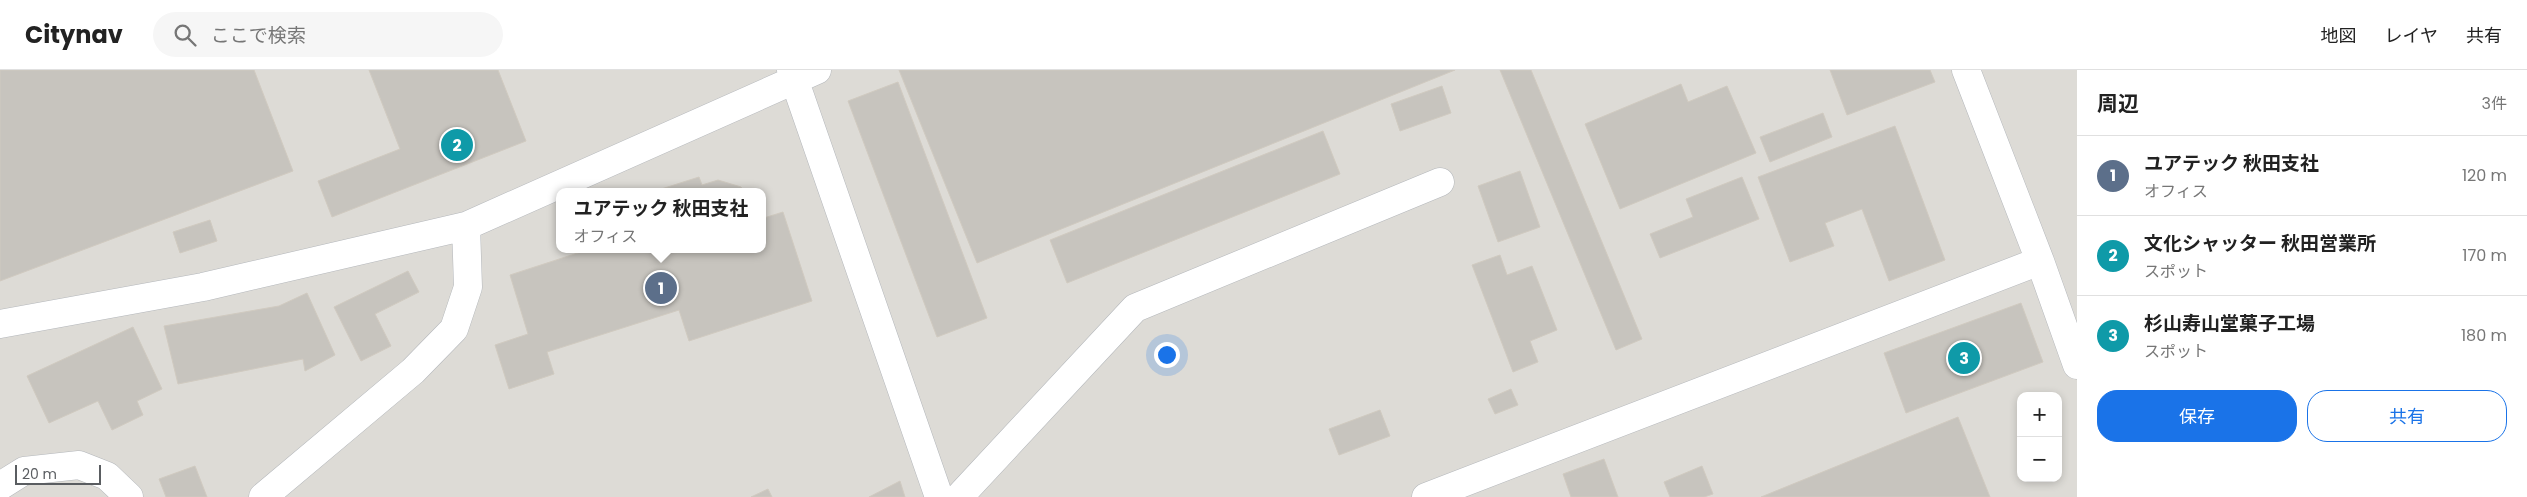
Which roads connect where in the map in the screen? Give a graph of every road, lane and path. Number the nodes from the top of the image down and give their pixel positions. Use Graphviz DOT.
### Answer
graph roads {
  1 [pos="1966,70"];
  2 [pos="801,73"];
  3 [pos="1440,182"];
  4 [pos="466,226"];
  5 [pos="2040,261"];
  6 [pos="0,324"];
  7 [pos="2077,365"];
  8 [pos="0,486"];
  9 [pos="129,497"];
  10 [pos="263,497"];
  11 [pos="939,497"];
  12 [pos="959,497"];
  13 [pos="1426,497"];
  1 -- 5 [label="street"];
  2 -- 4 [label="street"];
  2 -- 11 [label="street"];
  3 -- 12 [label="street"];
  4 -- 6 [label="street"];
  4 -- 10 [label="street"];
  5 -- 7 [label="street"];
  5 -- 13 [label="street"];
  8 -- 9 [label="street"];
}
